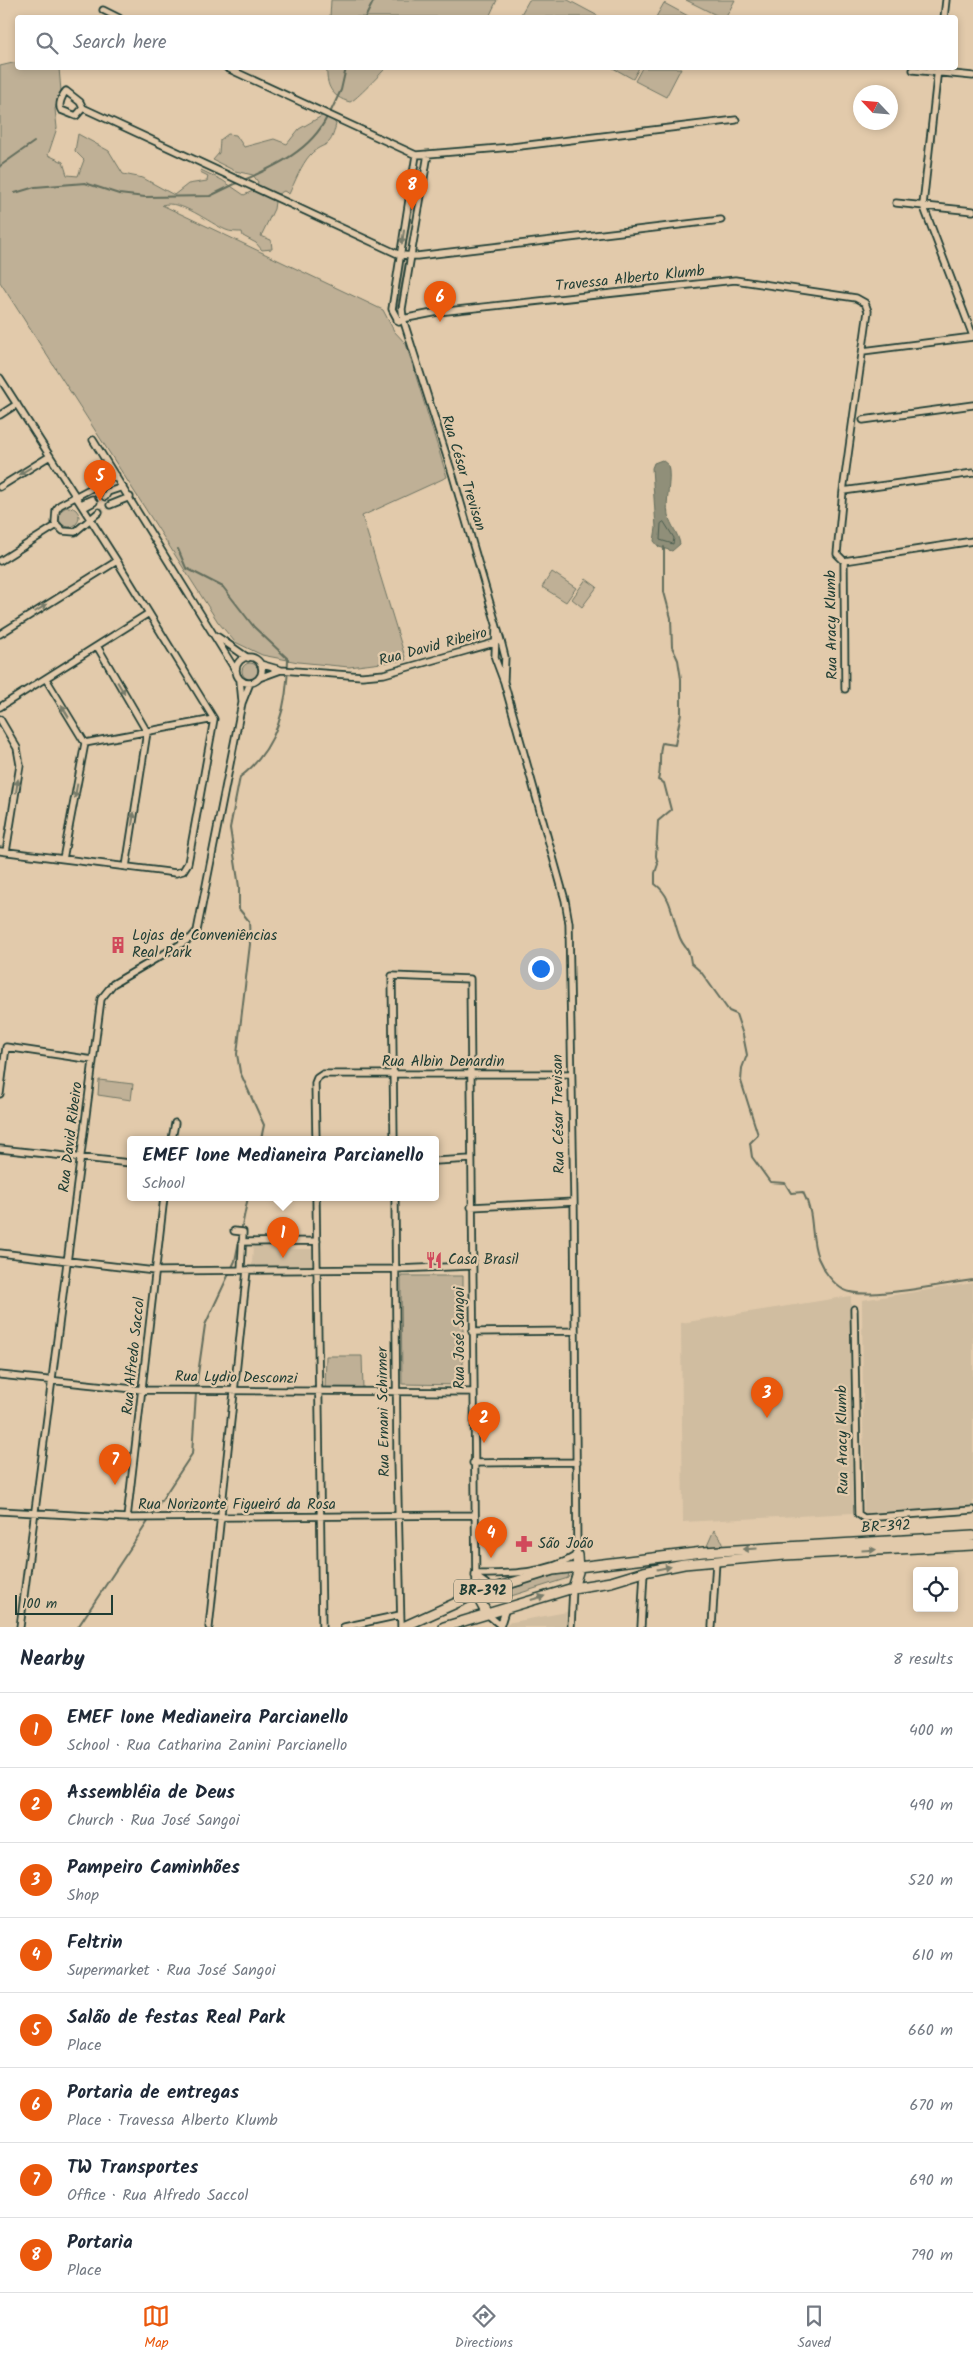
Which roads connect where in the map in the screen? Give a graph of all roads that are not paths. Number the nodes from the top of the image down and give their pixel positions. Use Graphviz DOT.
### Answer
graph roads {
  1 [pos="946,0"];
  2 [pos="103,10"];
  3 [pos="113,15"];
  4 [pos="944,15"];
  5 [pos="231,70"];
  6 [pos="913,70"];
  7 [pos="938,70"];
  8 [pos="973,76"];
  9 [pos="83,108"];
  10 [pos="736,120"];
  11 [pos="428,154"];
  12 [pos="416,155"];
  13 [pos="896,203"];
  14 [pos="923,205"];
  15 [pos="973,211"];
  16 [pos="721,220"];
  17 [pos="400,255"];
  18 [pos="411,257"];
  19 [pos="865,302"];
  20 [pos="400,319"];
  21 [pos="973,337"];
  22 [pos="863,352"];
  23 [pos="0,378"];
  24 [pos="17,404"];
  25 [pos="973,405"];
  26 [pos="0,415"];
  27 [pos="864,420"];
  28 [pos="93,440"];
  29 [pos="50,456"];
  30 [pos="973,473"];
  31 [pos="116,475"];
  32 [pos="0,486"];
  33 [pos="123,487"];
  34 [pos="843,491"];
  35 [pos="105,494"];
  36 [pos="76,496"];
  37 [pos="130,498"];
  38 [pos="93,500"];
  39 [pos="110,505"];
  40 [pos="82,506"];
  41 [pos="99,512"];
  42 [pos="90,520"];
  43 [pos="57,525"];
  44 [pos="973,541"];
  45 [pos="0,561"];
  46 [pos="117,561"];
  47 [pos="844,561"];
  48 [pos="149,613"];
  49 [pos="496,627"];
  50 [pos="0,634"];
  51 [pos="216,635"];
  52 [pos="501,641"];
  53 [pos="494,643"];
  54 [pos="97,646"];
  55 [pos="248,658"];
  56 [pos="260,664"];
  57 [pos="281,670"];
  58 [pos="236,671"];
  59 [pos="259,678"];
  60 [pos="46,679"];
  61 [pos="240,680"];
  62 [pos="504,682"];
  63 [pos="250,683"];
  64 [pos="845,689"];
  65 [pos="242,703"];
  66 [pos="0,707"];
  67 [pos="0,719"];
  68 [pos="214,719"];
  69 [pos="146,732"];
  70 [pos="85,743"];
  71 [pos="3,851"];
  72 [pos="63,859"];
  73 [pos="126,867"];
  74 [pos="93,1060"];
  75 [pos="394,1074"];
  76 [pos="470,1074"];
  77 [pos="571,1074"];
  78 [pos="0,1094"];
  79 [pos="175,1123"];
  80 [pos="173,1136"];
  81 [pos="316,1136"];
  82 [pos="394,1136"];
  83 [pos="0,1149"];
  84 [pos="81,1158"];
  85 [pos="471,1159"];
  86 [pos="439,1161"];
  87 [pos="127,1164"];
  88 [pos="164,1201"];
  89 [pos="316,1201"];
  90 [pos="395,1201"];
  91 [pos="574,1202"];
  92 [pos="471,1208"];
  93 [pos="234,1231"];
  94 [pos="317,1241"];
  95 [pos="242,1242"];
  96 [pos="0,1253"];
  97 [pos="68,1261"];
  98 [pos="472,1266"];
  99 [pos="396,1269"];
  100 [pos="244,1270"];
  101 [pos="317,1270"];
  102 [pos="155,1271"];
  103 [pos="854,1309"];
  104 [pos="575,1331"];
  105 [pos="472,1332"];
  106 [pos="0,1375"];
  107 [pos="53,1380"];
  108 [pos="142,1390"];
  109 [pos="320,1391"];
  110 [pos="397,1391"];
  111 [pos="233,1392"];
  112 [pos="473,1392"];
  113 [pos="576,1462"];
  114 [pos="473,1463"];
  115 [pos="973,1510"];
  116 [pos="0,1511"];
  117 [pos="36,1514"];
  118 [pos="474,1515"];
  119 [pos="398,1516"];
  120 [pos="320,1517"];
  121 [pos="127,1518"];
  122 [pos="220,1518"];
  123 [pos="973,1536"];
  124 [pos="973,1545"];
  125 [pos="577,1561"];
  126 [pos="716,1561"];
  127 [pos="567,1569"];
  128 [pos="644,1572"];
  129 [pos="475,1575"];
  130 [pos="576,1578"];
  131 [pos="492,1588"];
  132 [pos="570,1589"];
  133 [pos="476,1594"];
  134 [pos="509,1606"];
  135 [pos="487,1614"];
  136 [pos="400,1615"];
  137 [pos="500,1626"];
  138 [pos="20,1627"];
  139 [pos="209,1627"];
  140 [pos="322,1627"];
  141 [pos="344,1627"];
  142 [pos="402,1627"];
  143 [pos="444,1627"];
  144 [pos="571,1627"];
  145 [pos="641,1627"];
  146 [pos="712,1627"];
  1 -- 4 [label="street"];
  2 -- 3 [label="street"];
  5 -- 12 [label="street"];
  6 -- 7 [label="street"];
  7 -- 8 [label="street"];
  7 -- 14 [label="street"];
  9 -- 9 [label="street"];
  9 -- 17 [label="street"];
  10 -- 11 [label="street"];
  11 -- 12 [label="street"];
  11 -- 18 [label="street"];
  12 -- 17 [label="street, one-way"];
  13 -- 14 [label="street"];
  14 -- 15 [label="street"];
  14 -- 21 [label="street"];
  16 -- 18 [label="street"];
  17 -- 18 [label="street"];
  17 -- 20 [label="street"];
  18 -- 20 [label="street"];
  19 -- 20 [label="street, Travessa Alberto Klumb"];
  19 -- 22 [label="street, Rua Aracy Klumb"];
  20 -- 49 [label="street, Rua César Trevisan"];
  21 -- 22 [label="street"];
  22 -- 34 [label="street, Rua Aracy Klumb"];
  23 -- 24 [label="street"];
  24 -- 26 [label="street"];
  24 -- 29 [label="street"];
  25 -- 27 [label="street"];
  28 -- 31 [label="street"];
  29 -- 32 [label="street, one-way"];
  29 -- 36 [label="street"];
  30 -- 34 [label="street"];
  31 -- 33 [label="street"];
  31 -- 36 [label="street"];
  33 -- 35 [label="street"];
  33 -- 37 [label="street"];
  34 -- 47 [label="street, Rua Aracy Klumb"];
  36 -- 40 [label="street"];
  36 -- 43 [label="street"];
  37 -- 39 [label="street"];
  37 -- 51 [label="street"];
  38 -- 40 [label="street"];
  40 -- 42 [label="street"];
  41 -- 42 [label="street"];
  42 -- 43 [label="street"];
  42 -- 46 [label="street"];
  43 -- 45 [label="street"];
  44 -- 47 [label="street"];
  46 -- 48 [label="street"];
  50 -- 46 [label="street, one-way"];
  47 -- 64 [label="street, Rua Aracy Klumb"];
  48 -- 54 [label="street"];
  48 -- 68 [label="street"];
  49 -- 52 [label="street, Rua César Trevisan"];
  49 -- 53 [label="street, Rua César Trevisan"];
  51 -- 55 [label="street"];
  51 -- 58 [label="street"];
  52 -- 53 [label="street, Rua David Ribeiro"];
  52 -- 62 [label="street, Rua César Trevisan"];
  53 -- 57 [label="street, Rua David Ribeiro"];
  53 -- 62 [label="street, Rua César Trevisan"];
  54 -- 60 [label="street"];
  54 -- 69 [label="street, one-way"];
  55 -- 56 [label="street"];
  55 -- 58 [label="street"];
  56 -- 57 [label="street, Rua David Ribeiro"];
  56 -- 59 [label="street"];
  57 -- 59 [label="street, Rua David Ribeiro"];
  58 -- 61 [label="street"];
  59 -- 63 [label="street"];
  60 -- 66 [label="street"];
  70 -- 60 [label="street, one-way"];
  61 -- 63 [label="street"];
  61 -- 65 [label="street, Rua David Ribeiro"];
  62 -- 77 [label="street, Rua César Trevisan"];
  63 -- 65 [label="street, Rua David Ribeiro"];
  65 -- 74 [label="street, Rua David Ribeiro"];
  71 -- 67 [label="street, one-way"];
  68 -- 69 [label="street"];
  68 -- 73 [label="street"];
  69 -- 70 [label="street"];
  73 -- 69 [label="street, one-way"];
  70 -- 72 [label="street, one-way"];
  71 -- 72 [label="street"];
  72 -- 73 [label="street"];
  74 -- 78 [label="street"];
  74 -- 84 [label="street, Rua David Ribeiro"];
  75 -- 76 [label="street, Rua Albin Denardin"];
  75 -- 76 [label="street, Rua José Sangoi"];
  75 -- 81 [label="street, Rua Albin Denardin"];
  75 -- 82 [label="street"];
  76 -- 77 [label="street, Rua Albin Denardin"];
  76 -- 85 [label="street, Rua José Sangoi"];
  77 -- 91 [label="street, Rua César Trevisan"];
  79 -- 80 [label="street"];
  83 -- 84 [label="street"];
  84 -- 87 [label="street"];
  84 -- 97 [label="street, Rua David Ribeiro"];
  85 -- 86 [label="street"];
  85 -- 92 [label="street, Rua José Sangoi"];
  88 -- 102 [label="street, Rua Alfredo Saccol"];
  89 -- 94 [label="street"];
  90 -- 99 [label="street, Rua Ernani Schirmer"];
  91 -- 92 [label="street"];
  91 -- 104 [label="street, Rua César Trevisan"];
  92 -- 98 [label="street, Rua José Sangoi"];
  93 -- 95 [label="street"];
  94 -- 95 [label="street"];
  94 -- 101 [label="street"];
  95 -- 100 [label="street"];
  96 -- 97 [label="street"];
  97 -- 102 [label="street"];
  97 -- 107 [label="street, Rua David Ribeiro"];
  98 -- 99 [label="street"];
  98 -- 105 [label="street, Rua José Sangoi"];
  99 -- 101 [label="street"];
  99 -- 110 [label="street, Rua Ernani Schirmer"];
  100 -- 101 [label="street"];
  100 -- 102 [label="street"];
  100 -- 111 [label="street"];
  101 -- 109 [label="street"];
  102 -- 108 [label="street, Rua Alfredo Saccol"];
  103 -- 115 [label="street, Rua Aracy Klumb"];
  104 -- 105 [label="street"];
  104 -- 113 [label="street, Rua César Trevisan"];
  105 -- 112 [label="street, Rua José Sangoi"];
  106 -- 107 [label="street, Rua Lydio Desconzi"];
  107 -- 108 [label="street, Rua Lydio Desconzi"];
  107 -- 117 [label="street, Rua David Ribeiro"];
  108 -- 111 [label="street, Rua Lydio Desconzi"];
  108 -- 121 [label="street, Rua Alfredo Saccol"];
  109 -- 110 [label="street, Rua Lydio Desconzi"];
  109 -- 111 [label="street, Rua Lydio Desconzi"];
  109 -- 120 [label="street"];
  110 -- 112 [label="street, Rua Lydio Desconzi"];
  110 -- 119 [label="street, Rua Ernani Schirmer"];
  111 -- 122 [label="street"];
  112 -- 114 [label="street, Rua José Sangoi"];
  113 -- 114 [label="street"];
  113 -- 125 [label="street, Rua César Trevisan"];
  114 -- 118 [label="street, Rua José Sangoi"];
  116 -- 117 [label="street, Rua Norizonte Figueiró da Rosa"];
  117 -- 121 [label="street, Rua Norizonte Figueiró da Rosa"];
  117 -- 138 [label="street, Rua David Ribeiro"];
  118 -- 119 [label="street, Rua Norizonte Figueiró da Rosa"];
  118 -- 129 [label="street, Rua José Sangoi"];
  119 -- 120 [label="street, Rua Norizonte Figueiró da Rosa"];
  119 -- 136 [label="street, Rua Ernani Schirmer"];
  120 -- 122 [label="street, Rua Norizonte Figueiró da Rosa"];
  120 -- 140 [label="street"];
  121 -- 122 [label="street, Rua Norizonte Figueiró da Rosa"];
  122 -- 139 [label="street"];
  123 -- 125 [label="highway, BR-392 / BR-392, one-way"];
  126 -- 124 [label="highway, BR-392, one-way"];
  125 -- 127 [label="highway, BR-392"];
  125 -- 127 [label="highway"];
  125 -- 129 [label="street"];
  125 -- 130 [label="highway"];
  128 -- 126 [label="highway, BR-392, one-way"];
  126 -- 146 [label="street"];
  127 -- 130 [label="highway"];
  127 -- 131 [label="highway, BR-392"];
  128 -- 132 [label="highway, BR-392"];
  128 -- 145 [label="street"];
  129 -- 131 [label="street"];
  129 -- 133 [label="street, Rua José Sangoi"];
  130 -- 132 [label="highway"];
  131 -- 133 [label="highway, BR-392"];
  134 -- 132 [label="highway, BR-392, one-way"];
  132 -- 144 [label="street"];
  133 -- 135 [label="highway, BR-392"];
  133 -- 142 [label="highway, BR-392"];
  134 -- 135 [label="highway, BR-392"];
  134 -- 137 [label="street"];
  135 -- 137 [label="street"];
  135 -- 143 [label="highway, BR-392"];
  136 -- 141 [label="street"];
  136 -- 142 [label="street, Rua Ernani Schirmer"];
}
